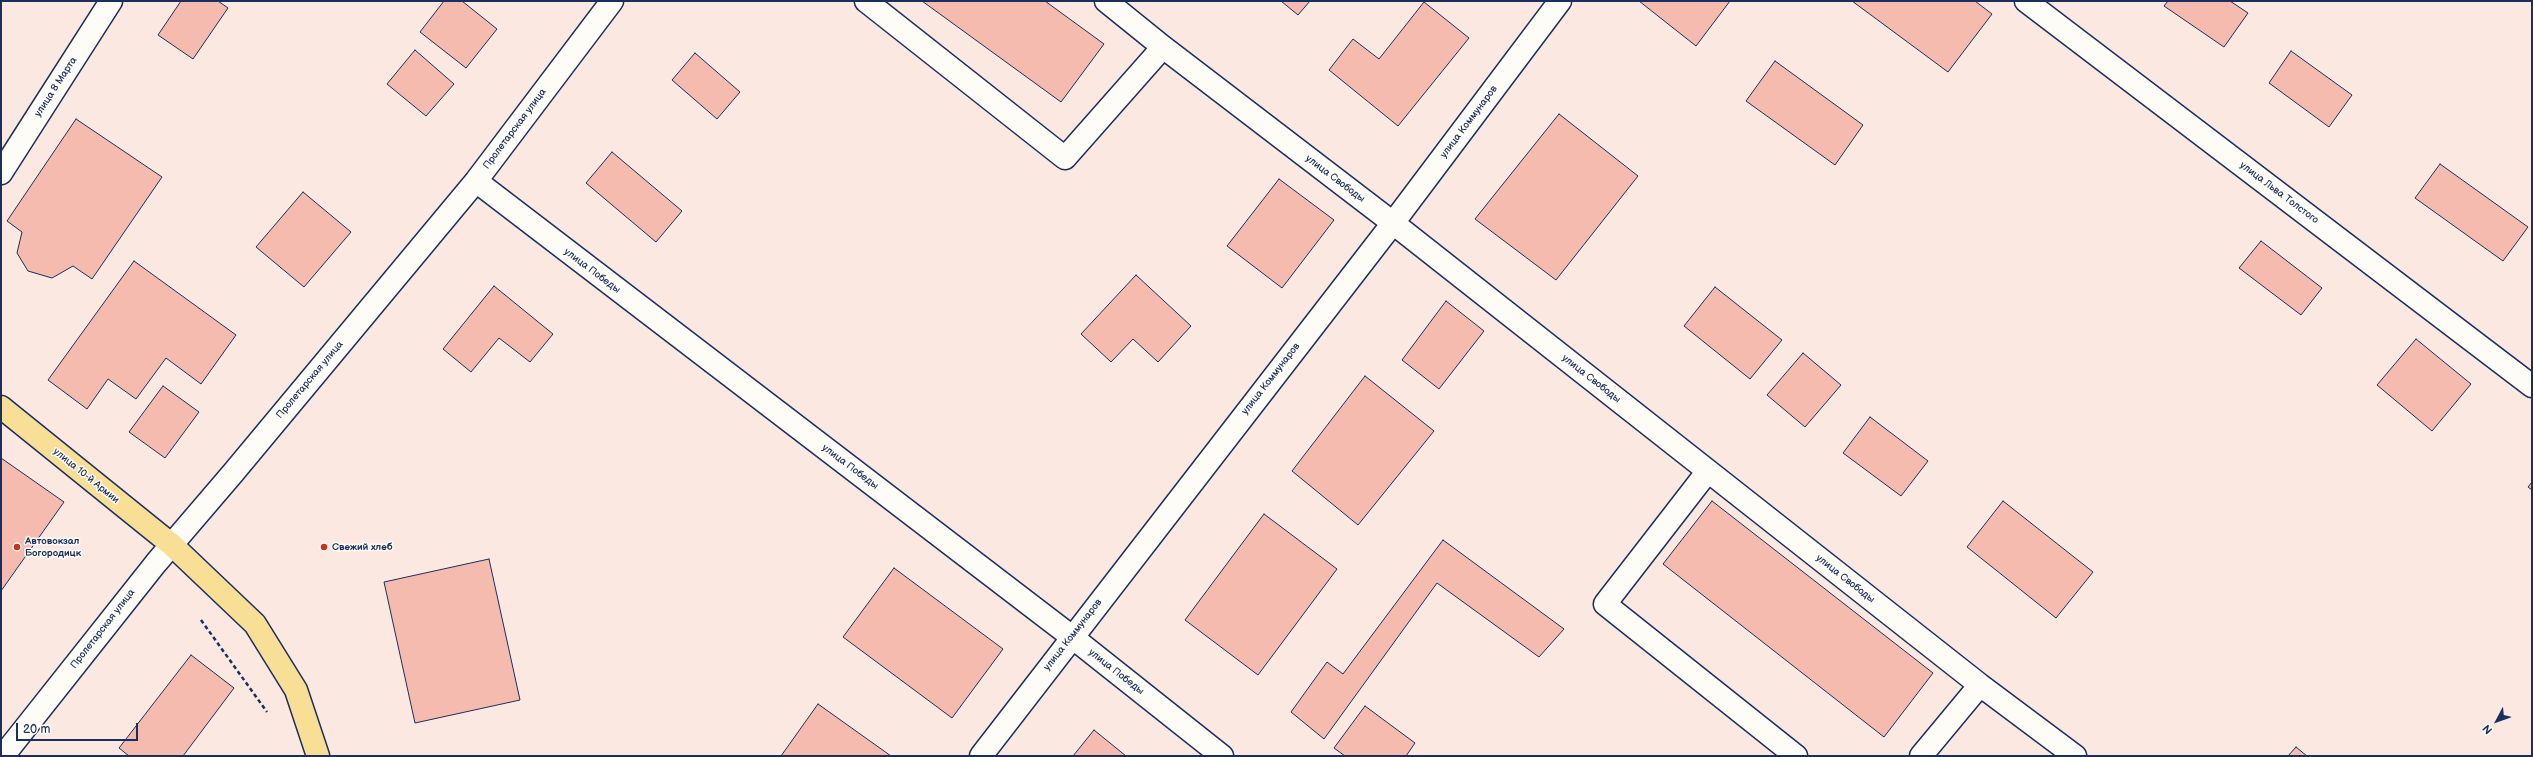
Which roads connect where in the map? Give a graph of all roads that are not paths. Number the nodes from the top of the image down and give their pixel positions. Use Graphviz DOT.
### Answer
graph roads {
  1 [pos="111,1"];
  2 [pos="612,1"];
  3 [pos="866,1"];
  4 [pos="1106,1"];
  5 [pos="1560,1"];
  6 [pos="2026,1"];
  7 [pos="1163,47"];
  8 [pos="1,173"];
  9 [pos="476,181"];
  10 [pos="1393,223"];
  11 [pos="2532,386"];
  12 [pos="1,407"];
  13 [pos="1708,471"];
  14 [pos="172,545"];
  15 [pos="1072,637"];
  16 [pos="1980,685"];
  17 [pos="3,756"];
  18 [pos="318,756"];
  19 [pos="980,756"];
  20 [pos="1222,756"];
  21 [pos="1796,756"];
  22 [pos="1921,756"];
  23 [pos="2075,756"];
  1 -- 8 [label="street, улица 8 Марта"];
  2 -- 9 [label="street, Пролетарская улица"];
  3 -- 7 [label="street"];
  4 -- 7 [label="street, улица Свободы"];
  5 -- 10 [label="street, улица Коммунаров"];
  6 -- 11 [label="street, улица Льва Толстого"];
  7 -- 10 [label="street, улица Свободы"];
  9 -- 14 [label="street, Пролетарская улица"];
  9 -- 15 [label="street, улица Победы"];
  10 -- 13 [label="street, улица Свободы"];
  10 -- 15 [label="street, улица Коммунаров"];
  12 -- 14 [label="main road, улица 10-й Армии"];
  13 -- 16 [label="street, улица Свободы"];
  13 -- 21 [label="street"];
  14 -- 17 [label="street, Пролетарская улица"];
  14 -- 18 [label="main road, улица 10-й Армии"];
  15 -- 19 [label="street, улица Коммунаров"];
  15 -- 20 [label="street, улица Победы"];
  16 -- 22 [label="street"];
  16 -- 23 [label="street, улица Свободы"];
}
